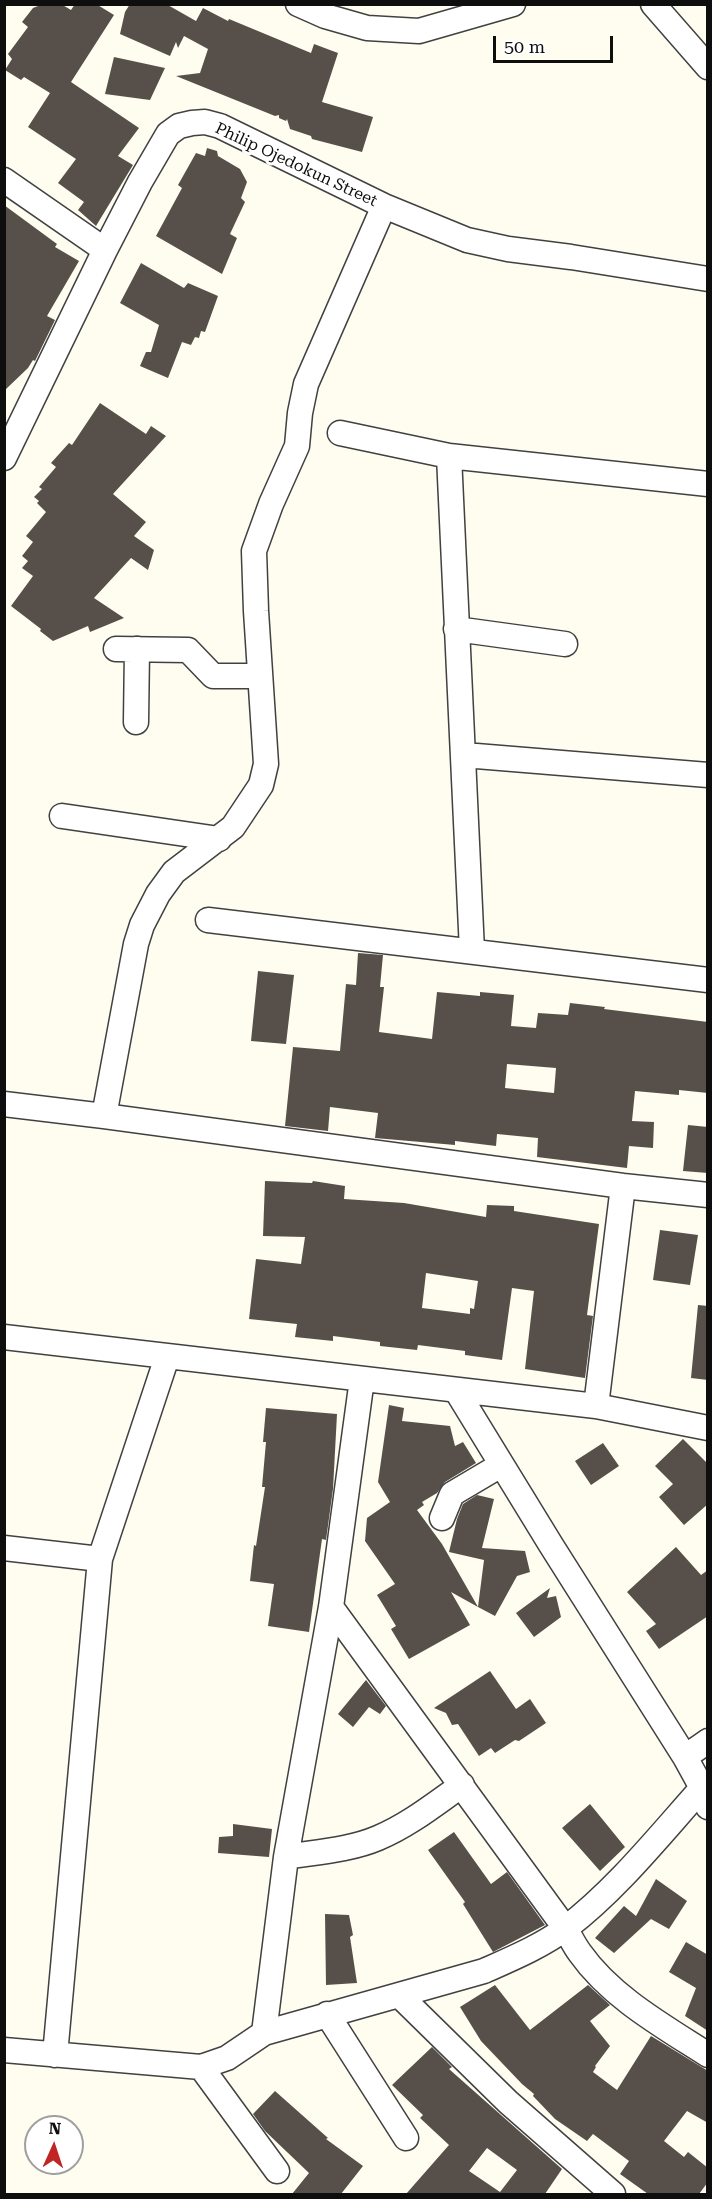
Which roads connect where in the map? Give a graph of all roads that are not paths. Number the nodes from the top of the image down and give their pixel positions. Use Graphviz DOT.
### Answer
graph roads {
  1 [pos="298,4"];
  2 [pos="513,4"];
  3 [pos="653,4"];
  4 [pos="708,67"];
  5 [pos="4,180"];
  6 [pos="384,206"];
  7 [pos="105,250"];
  8 [pos="708,279"];
  9 [pos="340,433"];
  10 [pos="449,456"];
  11 [pos="4,458"];
  12 [pos="708,484"];
  13 [pos="456,629"];
  14 [pos="565,644"];
  15 [pos="260,676"];
  16 [pos="136,722"];
  17 [pos="464,755"];
  18 [pos="708,775"];
  19 [pos="62,816"];
  20 [pos="219,839"];
  21 [pos="208,920"];
  22 [pos="472,951"];
  23 [pos="708,980"];
  24 [pos="4,1104"];
  25 [pos="104,1116"];
  26 [pos="623,1186"];
  27 [pos="708,1195"];
  28 [pos="4,1337"];
  29 [pos="166,1357"];
  30 [pos="362,1379"];
  31 [pos="456,1390"];
  32 [pos="596,1406"];
  33 [pos="708,1428"];
  34 [pos="501,1465"];
  35 [pos="442,1518"];
  36 [pos="4,1548"];
  37 [pos="100,1559"];
  38 [pos="332,1607"];
  39 [pos="708,1741"];
  40 [pos="686,1757"];
  41 [pos="462,1785"];
  42 [pos="706,1794"];
  43 [pos="286,1857"];
  44 [pos="565,1928"];
  45 [pos="399,1995"];
  46 [pos="327,2014"];
  47 [pos="264,2033"];
  48 [pos="4,2050"];
  49 [pos="55,2055"];
  50 [pos="708,2055"];
  51 [pos="201,2067"];
  52 [pos="406,2138"];
  53 [pos="277,2171"];
  54 [pos="613,2194"];
  1 -- 2 [label="street"];
  3 -- 4 [label="street"];
  5 -- 7 [label="street"];
  6 -- 7 [label="street, Philip Ojedokun Street"];
  6 -- 8 [label="street, Philip Ojedokun Street"];
  6 -- 15 [label="street"];
  7 -- 11 [label="street, Philip Ojedokun Street"];
  9 -- 10 [label="street"];
  10 -- 12 [label="street"];
  10 -- 13 [label="street"];
  13 -- 14 [label="street"];
  13 -- 17 [label="street"];
  15 -- 16 [label="street"];
  15 -- 20 [label="street"];
  17 -- 18 [label="street"];
  17 -- 22 [label="street"];
  19 -- 20 [label="street"];
  20 -- 25 [label="street"];
  21 -- 22 [label="street"];
  22 -- 23 [label="street"];
  24 -- 25 [label="street"];
  25 -- 26 [label="street"];
  26 -- 27 [label="street"];
  26 -- 32 [label="street"];
  28 -- 29 [label="street"];
  29 -- 30 [label="street"];
  29 -- 37 [label="street"];
  30 -- 31 [label="street"];
  30 -- 38 [label="street"];
  31 -- 32 [label="street"];
  31 -- 34 [label="street"];
  32 -- 33 [label="street"];
  34 -- 35 [label="street"];
  34 -- 40 [label="street"];
  36 -- 37 [label="street"];
  37 -- 49 [label="street"];
  38 -- 41 [label="street"];
  38 -- 43 [label="street"];
  39 -- 40 [label="street"];
  40 -- 42 [label="street"];
  41 -- 43 [label="street"];
  41 -- 44 [label="street"];
  42 -- 44 [label="street"];
  43 -- 47 [label="street"];
  44 -- 45 [label="street"];
  44 -- 50 [label="street"];
  45 -- 46 [label="street"];
  45 -- 54 [label="street"];
  46 -- 47 [label="street"];
  46 -- 52 [label="street"];
  47 -- 51 [label="street"];
  48 -- 49 [label="street"];
  49 -- 51 [label="street"];
  51 -- 53 [label="street"];
}
